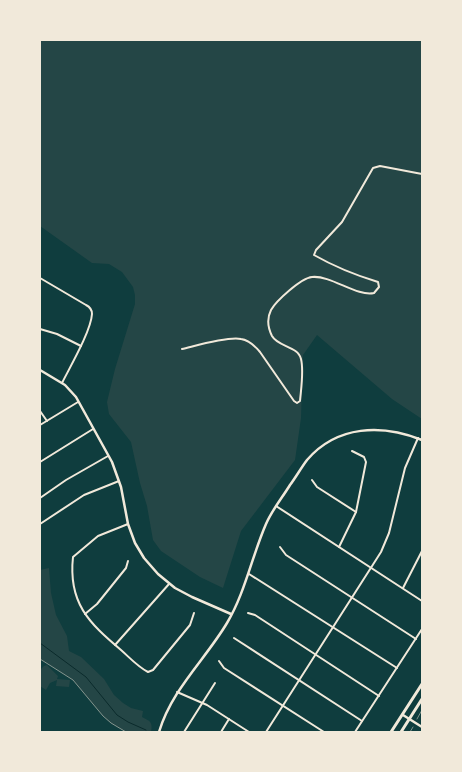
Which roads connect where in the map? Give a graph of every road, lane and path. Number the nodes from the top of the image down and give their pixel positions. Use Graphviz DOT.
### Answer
graph roads {
  1 [pos="422,174"];
  2 [pos="40,278"];
  3 [pos="40,328"];
  4 [pos="81,346"];
  5 [pos="182,349"];
  6 [pos="40,370"];
  7 [pos="62,383"];
  8 [pos="78,402"];
  9 [pos="40,411"];
  10 [pos="48,421"];
  11 [pos="40,425"];
  12 [pos="94,429"];
  13 [pos="418,438"];
  14 [pos="422,440"];
  15 [pos="352,451"];
  16 [pos="109,456"];
  17 [pos="40,462"];
  18 [pos="312,480"];
  19 [pos="119,481"];
  20 [pos="40,498"];
  21 [pos="276,506"];
  22 [pos="356,512"];
  23 [pos="40,524"];
  24 [pos="128,524"];
  25 [pos="280,547"];
  26 [pos="339,547"];
  27 [pos="422,551"];
  28 [pos="128,562"];
  29 [pos="372,568"];
  30 [pos="248,573"];
  31 [pos="169,584"];
  32 [pos="403,588"];
  33 [pos="353,598"];
  34 [pos="422,600"];
  35 [pos="194,613"];
  36 [pos="248,613"];
  37 [pos="85,614"];
  38 [pos="232,614"];
  39 [pos="334,627"];
  40 [pos="422,629"];
  41 [pos="234,638"];
  42 [pos="416,639"];
  43 [pos="115,645"];
  44 [pos="316,654"];
  45 [pos="40,659"];
  46 [pos="219,661"];
  47 [pos="397,668"];
  48 [pos="299,680"];
  49 [pos="214,683"];
  50 [pos="422,684"];
  51 [pos="177,692"];
  52 [pos="379,696"];
  53 [pos="422,699"];
  54 [pos="202,703"];
  55 [pos="282,705"];
  56 [pos="403,715"];
  57 [pos="229,719"];
  58 [pos="410,719"];
  59 [pos="362,721"];
  60 [pos="422,727"];
  61 [pos="126,732"];
  62 [pos="160,732"];
  63 [pos="184,732"];
  64 [pos="221,732"];
  65 [pos="249,732"];
  66 [pos="266,732"];
  67 [pos="324,732"];
  68 [pos="355,732"];
  69 [pos="391,732"];
  70 [pos="401,732"];
  1 -- 5 [label="street"];
  2 -- 4 [label="street"];
  3 -- 4 [label="street"];
  4 -- 7 [label="street"];
  6 -- 7 [label="street"];
  7 -- 8 [label="street"];
  8 -- 10 [label="street"];
  8 -- 12 [label="street"];
  9 -- 10 [label="street"];
  10 -- 11 [label="street"];
  12 -- 16 [label="street"];
  12 -- 17 [label="street"];
  13 -- 14 [label="street"];
  13 -- 21 [label="street"];
  13 -- 29 [label="street"];
  15 -- 22 [label="street"];
  16 -- 19 [label="street"];
  16 -- 20 [label="street"];
  18 -- 22 [label="street"];
  19 -- 23 [label="street"];
  19 -- 24 [label="street"];
  21 -- 26 [label="street"];
  21 -- 30 [label="street"];
  22 -- 26 [label="street"];
  24 -- 31 [label="street"];
  24 -- 37 [label="street"];
  25 -- 33 [label="street"];
  26 -- 29 [label="street"];
  27 -- 32 [label="street"];
  28 -- 37 [label="street"];
  29 -- 32 [label="street"];
  29 -- 33 [label="street"];
  30 -- 38 [label="street"];
  30 -- 39 [label="street"];
  31 -- 38 [label="street"];
  31 -- 43 [label="street"];
  32 -- 34 [label="street"];
  33 -- 39 [label="street"];
  33 -- 42 [label="street"];
  35 -- 43 [label="street"];
  36 -- 44 [label="street"];
  37 -- 43 [label="street"];
  38 -- 51 [label="street"];
  39 -- 44 [label="street"];
  39 -- 47 [label="street"];
  40 -- 42 [label="street"];
  41 -- 48 [label="street"];
  42 -- 47 [label="street"];
  44 -- 48 [label="street"];
  44 -- 52 [label="street"];
  45 -- 61 [label="path"];
  46 -- 55 [label="street"];
  47 -- 52 [label="street"];
  48 -- 55 [label="street"];
  48 -- 59 [label="street"];
  49 -- 54 [label="street"];
  50 -- 56 [label="main road"];
  51 -- 54 [label="street"];
  51 -- 62 [label="street"];
  52 -- 59 [label="street"];
  53 -- 58 [label="main road"];
  54 -- 57 [label="street"];
  54 -- 63 [label="street"];
  55 -- 66 [label="street"];
  55 -- 67 [label="street"];
  56 -- 58 [label="street"];
  56 -- 69 [label="main road"];
  57 -- 64 [label="street"];
  57 -- 65 [label="street"];
  58 -- 60 [label="street"];
  58 -- 70 [label="main road"];
  59 -- 68 [label="street"];
}
